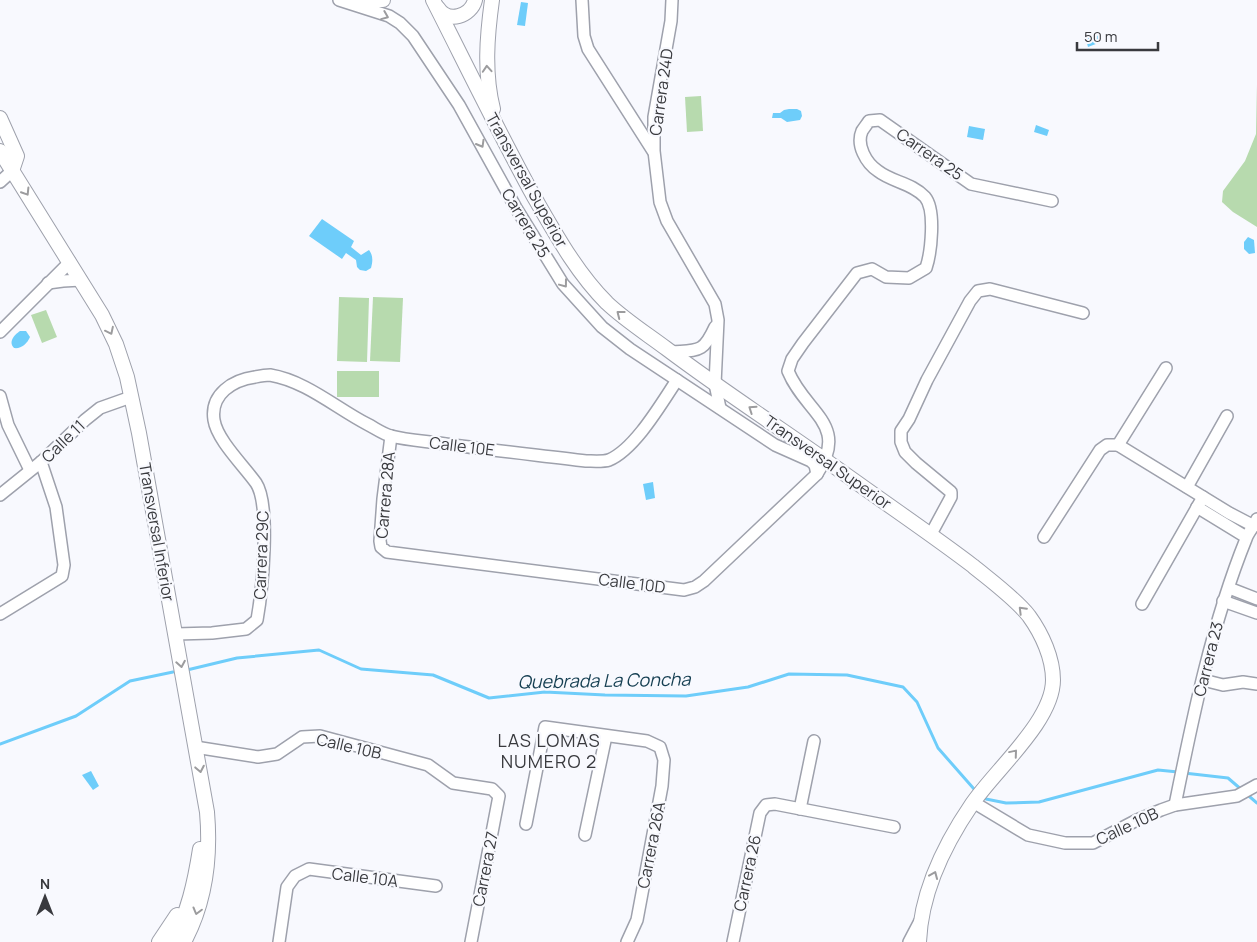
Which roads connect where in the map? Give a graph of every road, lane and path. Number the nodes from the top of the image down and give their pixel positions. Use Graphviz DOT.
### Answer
graph roads {
  1 [pos="339,0"];
  2 [pos="354,0"];
  3 [pos="382,0"];
  4 [pos="475,0"];
  5 [pos="492,0"];
  6 [pos="582,0"];
  7 [pos="672,0"];
  8 [pos="434,2"];
  9 [pos="0,118"];
  10 [pos="500,134"];
  11 [pos="0,151"];
  12 [pos="654,151"];
  13 [pos="12,171"];
  14 [pos="0,182"];
  15 [pos="1052,201"];
  16 [pos="70,262"];
  17 [pos="81,280"];
  18 [pos="48,284"];
  19 [pos="1083,313"];
  20 [pos="718,320"];
  21 [pos="0,332"];
  22 [pos="672,352"];
  23 [pos="1166,368"];
  24 [pos="677,380"];
  25 [pos="715,384"];
  26 [pos="226,388"];
  27 [pos="0,396"];
  28 [pos="132,396"];
  29 [pos="720,408"];
  30 [pos="1227,416"];
  31 [pos="391,436"];
  32 [pos="1118,445"];
  33 [pos="826,460"];
  34 [pos="40,462"];
  35 [pos="30,470"];
  36 [pos="817,474"];
  37 [pos="1187,487"];
  38 [pos="0,495"];
  39 [pos="1200,502"];
  40 [pos="1256,523"];
  41 [pos="931,534"];
  42 [pos="1044,537"];
  43 [pos="1246,537"];
  44 [pos="387,552"];
  45 [pos="1229,588"];
  46 [pos="1257,599"];
  47 [pos="1223,601"];
  48 [pos="1142,604"];
  49 [pos="1257,613"];
  50 [pos="0,614"];
  51 [pos="176,634"];
  52 [pos="1203,680"];
  53 [pos="1257,684"];
  54 [pos="606,736"];
  55 [pos="814,741"];
  56 [pos="195,747"];
  57 [pos="1257,786"];
  58 [pos="499,796"];
  59 [pos="978,797"];
  60 [pos="1176,805"];
  61 [pos="800,808"];
  62 [pos="526,824"];
  63 [pos="894,827"];
  64 [pos="208,830"];
  65 [pos="585,835"];
  66 [pos="436,886"];
  67 [pos="190,896"];
  68 [pos="920,921"];
  69 [pos="159,942"];
  70 [pos="172,942"];
  71 [pos="184,942"];
  72 [pos="279,942"];
  73 [pos="472,942"];
  74 [pos="627,942"];
  75 [pos="732,942"];
  76 [pos="909,942"];
  77 [pos="919,942"];
  1 -- 24 [label="street, Carrera 25, one-way"];
  2 -- 3 [label="main road"];
  4 -- 8 [label="main road"];
  10 -- 5 [label="main road, one-way"];
  6 -- 12 [label="street"];
  7 -- 12 [label="street, Carrera 24D"];
  8 -- 10 [label="main road, Transversal Superior"];
  9 -- 13 [label="main road"];
  22 -- 10 [label="main road, Transversal Superior, one-way"];
  11 -- 13 [label="main road, Transversal Inferior"];
  12 -- 20 [label="street, Carrera 24D"];
  13 -- 14 [label="street"];
  13 -- 16 [label="main road, Transversal Inferior, one-way"];
  15 -- 33 [label="street, Carrera 25"];
  16 -- 17 [label="main road, Transversal Inferior"];
  16 -- 18 [label="street"];
  17 -- 18 [label="street"];
  17 -- 28 [label="main road, Transversal Inferior, one-way"];
  18 -- 21 [label="street"];
  19 -- 41 [label="street"];
  20 -- 22 [label="street"];
  20 -- 25 [label="street, Carrera 24D"];
  22 -- 25 [label="main road, Transversal Superior"];
  23 -- 32 [label="street"];
  24 -- 29 [label="street, Carrera 25"];
  24 -- 31 [label="street, Calle 10E"];
  25 -- 29 [label="street, Carrera 24D"];
  33 -- 25 [label="main road, Transversal Superior, one-way"];
  26 -- 31 [label="street, Calle 10E"];
  26 -- 51 [label="street, Carrera 29C"];
  27 -- 35 [label="street"];
  28 -- 34 [label="street, Calle 11"];
  28 -- 51 [label="main road, Transversal Inferior"];
  29 -- 36 [label="street, Carrera 25"];
  30 -- 37 [label="street"];
  31 -- 44 [label="street, Carrera 28A"];
  32 -- 37 [label="street"];
  32 -- 42 [label="street"];
  33 -- 36 [label="street, Calle 10D"];
  33 -- 41 [label="main road, Transversal Superior"];
  34 -- 35 [label="street, Calle 11"];
  34 -- 50 [label="street"];
  35 -- 38 [label="street, Calle 11"];
  36 -- 44 [label="street, Calle 10D"];
  37 -- 39 [label="street"];
  39 -- 40 [label="street"];
  39 -- 43 [label="street"];
  39 -- 48 [label="street"];
  40 -- 43 [label="street, Carrera 23"];
  59 -- 41 [label="main road, Transversal Superior, one-way"];
  43 -- 45 [label="street, Carrera 23"];
  45 -- 46 [label="street"];
  45 -- 47 [label="street, Carrera 23"];
  47 -- 49 [label="street"];
  47 -- 52 [label="street, Carrera 23"];
  51 -- 56 [label="main road, Transversal Inferior, one-way"];
  52 -- 53 [label="street"];
  52 -- 60 [label="street, Carrera 23"];
  54 -- 62 [label="street"];
  54 -- 65 [label="street"];
  54 -- 74 [label="street, Carrera 26A"];
  55 -- 61 [label="street"];
  56 -- 58 [label="street, Calle 10B"];
  56 -- 64 [label="main road, Transversal Inferior, one-way"];
  57 -- 60 [label="street, Calle 10B"];
  58 -- 73 [label="street, Carrera 27"];
  59 -- 60 [label="street, Calle 10B"];
  68 -- 59 [label="main road, Transversal Superior, one-way"];
  61 -- 63 [label="street"];
  61 -- 75 [label="street, Carrera 26"];
  64 -- 67 [label="main road"];
  64 -- 71 [label="main road, Transversal Inferior, one-way"];
  66 -- 72 [label="street, Calle 10A"];
  67 -- 69 [label="main road"];
  67 -- 70 [label="main road"];
  68 -- 76 [label="street"];
  68 -- 77 [label="main road, Transversal Superior"];
}
